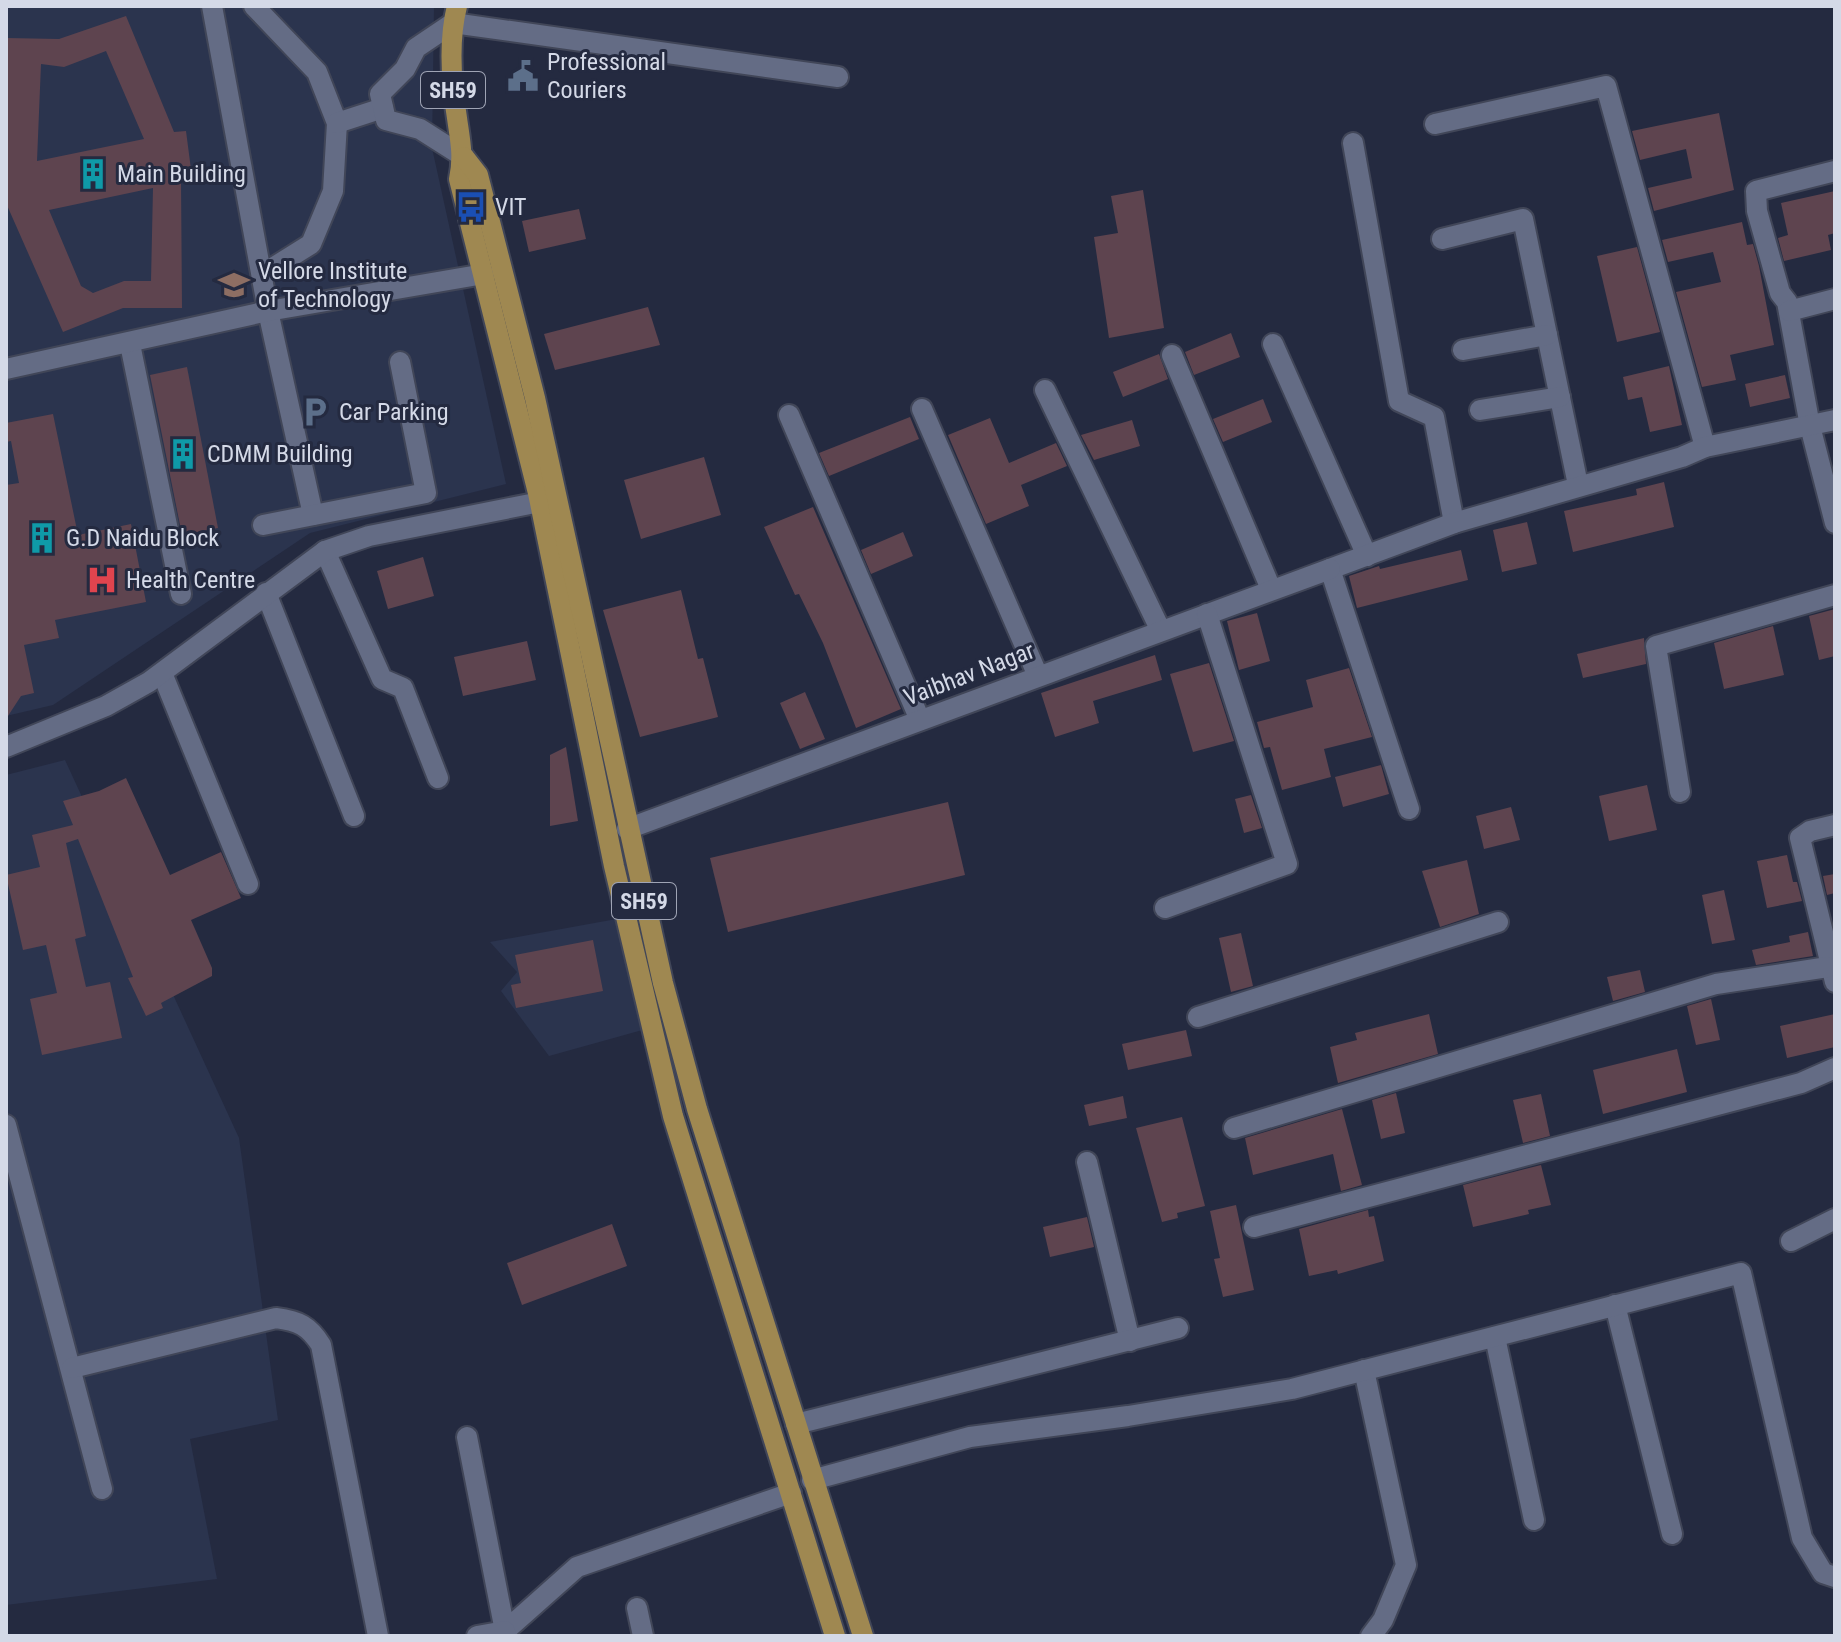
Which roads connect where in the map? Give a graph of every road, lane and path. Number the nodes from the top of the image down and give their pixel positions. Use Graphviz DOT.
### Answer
graph roads {
  1 [pos="212,6"];
  2 [pos="254,6"];
  3 [pos="440,6"];
  4 [pos="455,14"];
  5 [pos="838,77"];
  6 [pos="383,108"];
  7 [pos="337,123"];
  8 [pos="1435,124"];
  9 [pos="1353,143"];
  10 [pos="464,157"];
  11 [pos="1835,171"];
  12 [pos="1442,239"];
  13 [pos="263,274"];
  14 [pos="484,274"];
  15 [pos="1835,299"];
  16 [pos="268,311"];
  17 [pos="1789,311"];
  18 [pos="1547,335"];
  19 [pos="130,344"];
  20 [pos="1273,344"];
  21 [pos="1463,350"];
  22 [pos="1172,355"];
  23 [pos="400,362"];
  24 [pos="6,369"];
  25 [pos="1045,390"];
  26 [pos="1560,397"];
  27 [pos="922,409"];
  28 [pos="1480,410"];
  29 [pos="789,415"];
  30 [pos="1835,420"];
  31 [pos="1810,426"];
  32 [pos="1705,447"];
  33 [pos="1578,485"];
  34 [pos="547,501"];
  35 [pos="313,515"];
  36 [pos="1454,523"];
  37 [pos="1835,523"];
  38 [pos="263,525"];
  39 [pos="325,551"];
  40 [pos="1367,556"];
  41 [pos="1330,569"];
  42 [pos="1271,589"];
  43 [pos="266,593"];
  44 [pos="181,594"];
  45 [pos="1835,595"];
  46 [pos="1207,614"];
  47 [pos="1160,629"];
  48 [pos="162,673"];
  49 [pos="1038,676"];
  50 [pos="920,720"];
  51 [pos="6,747"];
  52 [pos="438,778"];
  53 [pos="1680,792"];
  54 [pos="1409,809"];
  55 [pos="354,816"];
  56 [pos="1835,825"];
  57 [pos="627,829"];
  58 [pos="248,884"];
  59 [pos="1165,908"];
  60 [pos="1498,922"];
  61 [pos="1832,974"];
  62 [pos="1198,1017"];
  63 [pos="1835,1068"];
  64 [pos="6,1125"];
  65 [pos="1234,1128"];
  66 [pos="1087,1162"];
  67 [pos="1835,1219"];
  68 [pos="1254,1227"];
  69 [pos="1791,1241"];
  70 [pos="1615,1305"];
  71 [pos="1178,1328"];
  72 [pos="1495,1337"];
  73 [pos="1130,1341"];
  74 [pos="72,1368"];
  75 [pos="1364,1370"];
  76 [pos="796,1424"];
  77 [pos="467,1437"];
  78 [pos="812,1480"];
  79 [pos="102,1489"];
  80 [pos="791,1493"];
  81 [pos="1534,1520"];
  82 [pos="1672,1534"];
  83 [pos="1835,1577"];
  84 [pos="637,1608"];
  85 [pos="506,1633"];
  86 [pos="378,1636"];
  87 [pos="477,1636"];
  88 [pos="643,1636"];
  89 [pos="835,1636"];
  90 [pos="863,1636"];
  91 [pos="1371,1636"];
  1 -- 13 [label="street"];
  2 -- 7 [label="street"];
  3 -- 4 [label="main road"];
  4 -- 5 [label="street"];
  4 -- 6 [label="street"];
  4 -- 10 [label="main road, SH59"];
  6 -- 7 [label="street"];
  6 -- 10 [label="street"];
  7 -- 13 [label="street"];
  8 -- 32 [label="street"];
  9 -- 36 [label="street"];
  10 -- 14 [label="main road"];
  10 -- 34 [label="main road, SH59"];
  11 -- 17 [label="street"];
  12 -- 18 [label="street"];
  13 -- 16 [label="street"];
  14 -- 16 [label="street"];
  14 -- 34 [label="main road"];
  15 -- 17 [label="street"];
  16 -- 19 [label="street"];
  16 -- 35 [label="street"];
  17 -- 31 [label="street"];
  18 -- 21 [label="street"];
  18 -- 26 [label="street"];
  19 -- 24 [label="street"];
  19 -- 44 [label="street"];
  20 -- 40 [label="street"];
  22 -- 42 [label="street"];
  23 -- 35 [label="street"];
  25 -- 47 [label="street"];
  26 -- 28 [label="street"];
  26 -- 33 [label="street"];
  27 -- 49 [label="street"];
  29 -- 50 [label="street"];
  30 -- 31 [label="street, Vaibhav Nagar"];
  31 -- 32 [label="street, Vaibhav Nagar"];
  31 -- 37 [label="street"];
  32 -- 33 [label="street, Vaibhav Nagar"];
  33 -- 36 [label="street, Vaibhav Nagar"];
  34 -- 39 [label="street"];
  34 -- 57 [label="main road, SH59"];
  34 -- 80 [label="main road"];
  35 -- 38 [label="street"];
  36 -- 40 [label="street, Vaibhav Nagar"];
  39 -- 43 [label="street"];
  39 -- 52 [label="street"];
  40 -- 41 [label="street, Vaibhav Nagar"];
  41 -- 42 [label="street, Vaibhav Nagar"];
  41 -- 54 [label="street"];
  42 -- 46 [label="street, Vaibhav Nagar"];
  43 -- 48 [label="street"];
  43 -- 55 [label="street"];
  45 -- 53 [label="street"];
  46 -- 47 [label="street, Vaibhav Nagar"];
  46 -- 59 [label="street"];
  47 -- 49 [label="street, Vaibhav Nagar"];
  48 -- 51 [label="street"];
  48 -- 58 [label="street"];
  49 -- 50 [label="street, Vaibhav Nagar"];
  50 -- 57 [label="street, Vaibhav Nagar"];
  56 -- 61 [label="street"];
  57 -- 76 [label="main road, SH59"];
  60 -- 62 [label="street"];
  61 -- 65 [label="street"];
  63 -- 68 [label="street"];
  64 -- 74 [label="street"];
  66 -- 73 [label="street"];
  67 -- 69 [label="street"];
  70 -- 72 [label="street"];
  70 -- 82 [label="street"];
  70 -- 83 [label="street"];
  71 -- 73 [label="street"];
  72 -- 75 [label="street"];
  72 -- 81 [label="street"];
  73 -- 76 [label="street"];
  74 -- 79 [label="street"];
  74 -- 86 [label="street"];
  75 -- 78 [label="street"];
  75 -- 91 [label="street"];
  76 -- 78 [label="main road, SH59"];
  77 -- 85 [label="street"];
  78 -- 90 [label="main road, SH59"];
  80 -- 85 [label="street"];
  80 -- 89 [label="main road"];
  84 -- 88 [label="street"];
  85 -- 87 [label="street"];
}
